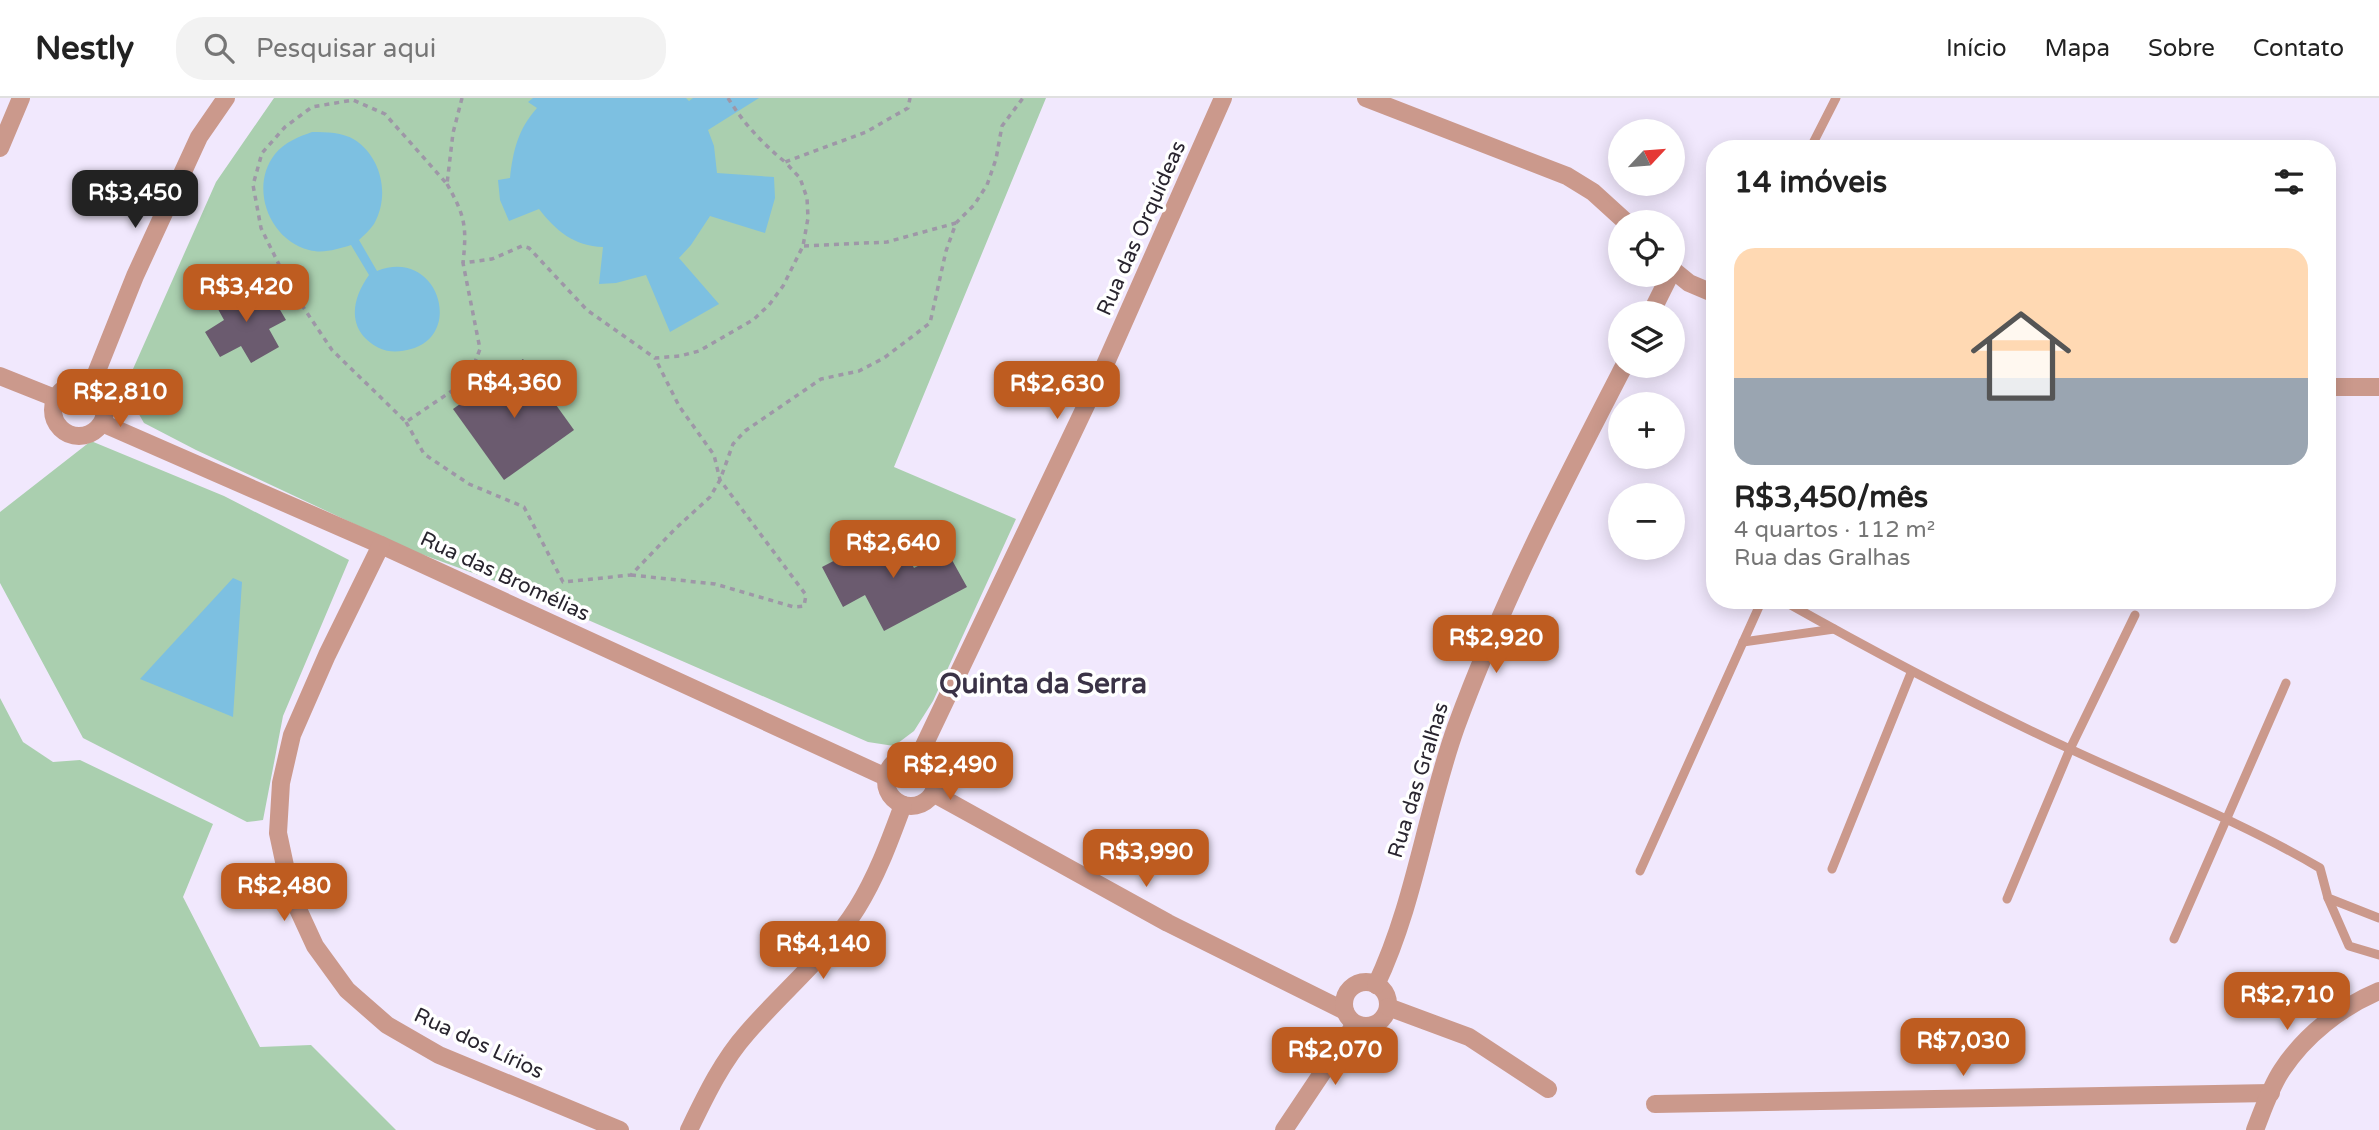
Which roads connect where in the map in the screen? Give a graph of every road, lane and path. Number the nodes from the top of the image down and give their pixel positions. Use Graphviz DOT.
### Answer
graph roads {
  1 [pos="21,98"];
  2 [pos="226,98"];
  3 [pos="461,98"];
  4 [pos="728,98"];
  5 [pos="910,98"];
  6 [pos="1023,98"];
  7 [pos="1223,98"];
  8 [pos="1366,98"];
  9 [pos="1836,98"];
  10 [pos="1815,140"];
  11 [pos="0,148"];
  12 [pos="785,162"];
  13 [pos="447,184"];
  14 [pos="1613,210"];
  15 [pos="956,223"];
  16 [pos="803,246"];
  17 [pos="463,263"];
  18 [pos="1685,281"];
  19 [pos="1706,287"];
  20 [pos="655,358"];
  21 [pos="0,376"];
  22 [pos="1618,378"];
  23 [pos="90,386"];
  24 [pos="2336,387"];
  25 [pos="2379,387"];
  26 [pos="55,398"];
  27 [pos="406,422"];
  28 [pos="102,423"];
  29 [pos="720,480"];
  30 [pos="381,545"];
  31 [pos="631,575"];
  32 [pos="1758,609"];
  33 [pos="1798,609"];
  34 [pos="2134,615"];
  35 [pos="1833,629"];
  36 [pos="1743,642"];
  37 [pos="1911,673"];
  38 [pos="2286,683"];
  39 [pos="2070,749"];
  40 [pos="919,756"];
  41 [pos="886,777"];
  42 [pos="933,793"];
  43 [pos="903,805"];
  44 [pos="2225,818"];
  45 [pos="1832,869"];
  46 [pos="1640,871"];
  47 [pos="2328,898"];
  48 [pos="2007,899"];
  49 [pos="2379,918"];
  50 [pos="2174,939"];
  51 [pos="2379,955"];
  52 [pos="1376,985"];
  53 [pos="2379,991"];
  54 [pos="1388,1007"];
  55 [pos="1350,1017"];
  56 [pos="1548,1089"];
  57 [pos="2271,1093"];
  58 [pos="1655,1104"];
  59 [pos="620,1130"];
  60 [pos="689,1130"];
  61 [pos="1284,1130"];
  62 [pos="2255,1130"];
  1 -- 11 [label="street"];
  2 -- 23 [label="street"];
  3 -- 13 [label="path"];
  4 -- 12 [label="path"];
  5 -- 12 [label="path"];
  6 -- 15 [label="path"];
  7 -- 40 [label="street, Rua das Orquídeas"];
  8 -- 14 [label="street"];
  9 -- 10 [label="lane"];
  12 -- 16 [label="path"];
  13 -- 17 [label="path"];
  13 -- 27 [label="path"];
  15 -- 16 [label="path"];
  15 -- 29 [label="path"];
  16 -- 20 [label="path"];
  17 -- 20 [label="path"];
  17 -- 27 [label="path"];
  18 -- 19 [label="street"];
  20 -- 29 [label="path"];
  21 -- 26 [label="street"];
  22 -- 52 [label="street, Rua das Gralhas"];
  23 -- 26 [label="street"];
  23 -- 28 [label="street"];
  24 -- 25 [label="street"];
  26 -- 28 [label="street"];
  27 -- 31 [label="path"];
  28 -- 30 [label="street, Rua das Bromélias"];
  29 -- 31 [label="path"];
  29 -- 31 [label="path"];
  30 -- 41 [label="street, Rua das Bromélias"];
  30 -- 59 [label="street, Rua dos Lírios"];
  32 -- 36 [label="lane"];
  33 -- 35 [label="lane"];
  34 -- 39 [label="lane"];
  35 -- 36 [label="lane"];
  35 -- 37 [label="lane"];
  36 -- 46 [label="lane"];
  37 -- 39 [label="lane"];
  37 -- 45 [label="lane"];
  38 -- 44 [label="lane"];
  39 -- 44 [label="lane"];
  39 -- 48 [label="lane"];
  40 -- 41 [label="street"];
  40 -- 42 [label="street"];
  41 -- 43 [label="street"];
  42 -- 43 [label="street"];
  42 -- 55 [label="street"];
  43 -- 60 [label="street"];
  44 -- 47 [label="lane"];
  44 -- 50 [label="lane"];
  47 -- 49 [label="lane"];
  47 -- 51 [label="lane"];
  52 -- 54 [label="street"];
  52 -- 55 [label="street"];
  53 -- 57 [label="street"];
  54 -- 55 [label="street"];
  54 -- 56 [label="street"];
  55 -- 61 [label="street"];
  57 -- 58 [label="street"];
  57 -- 62 [label="street"];
}
